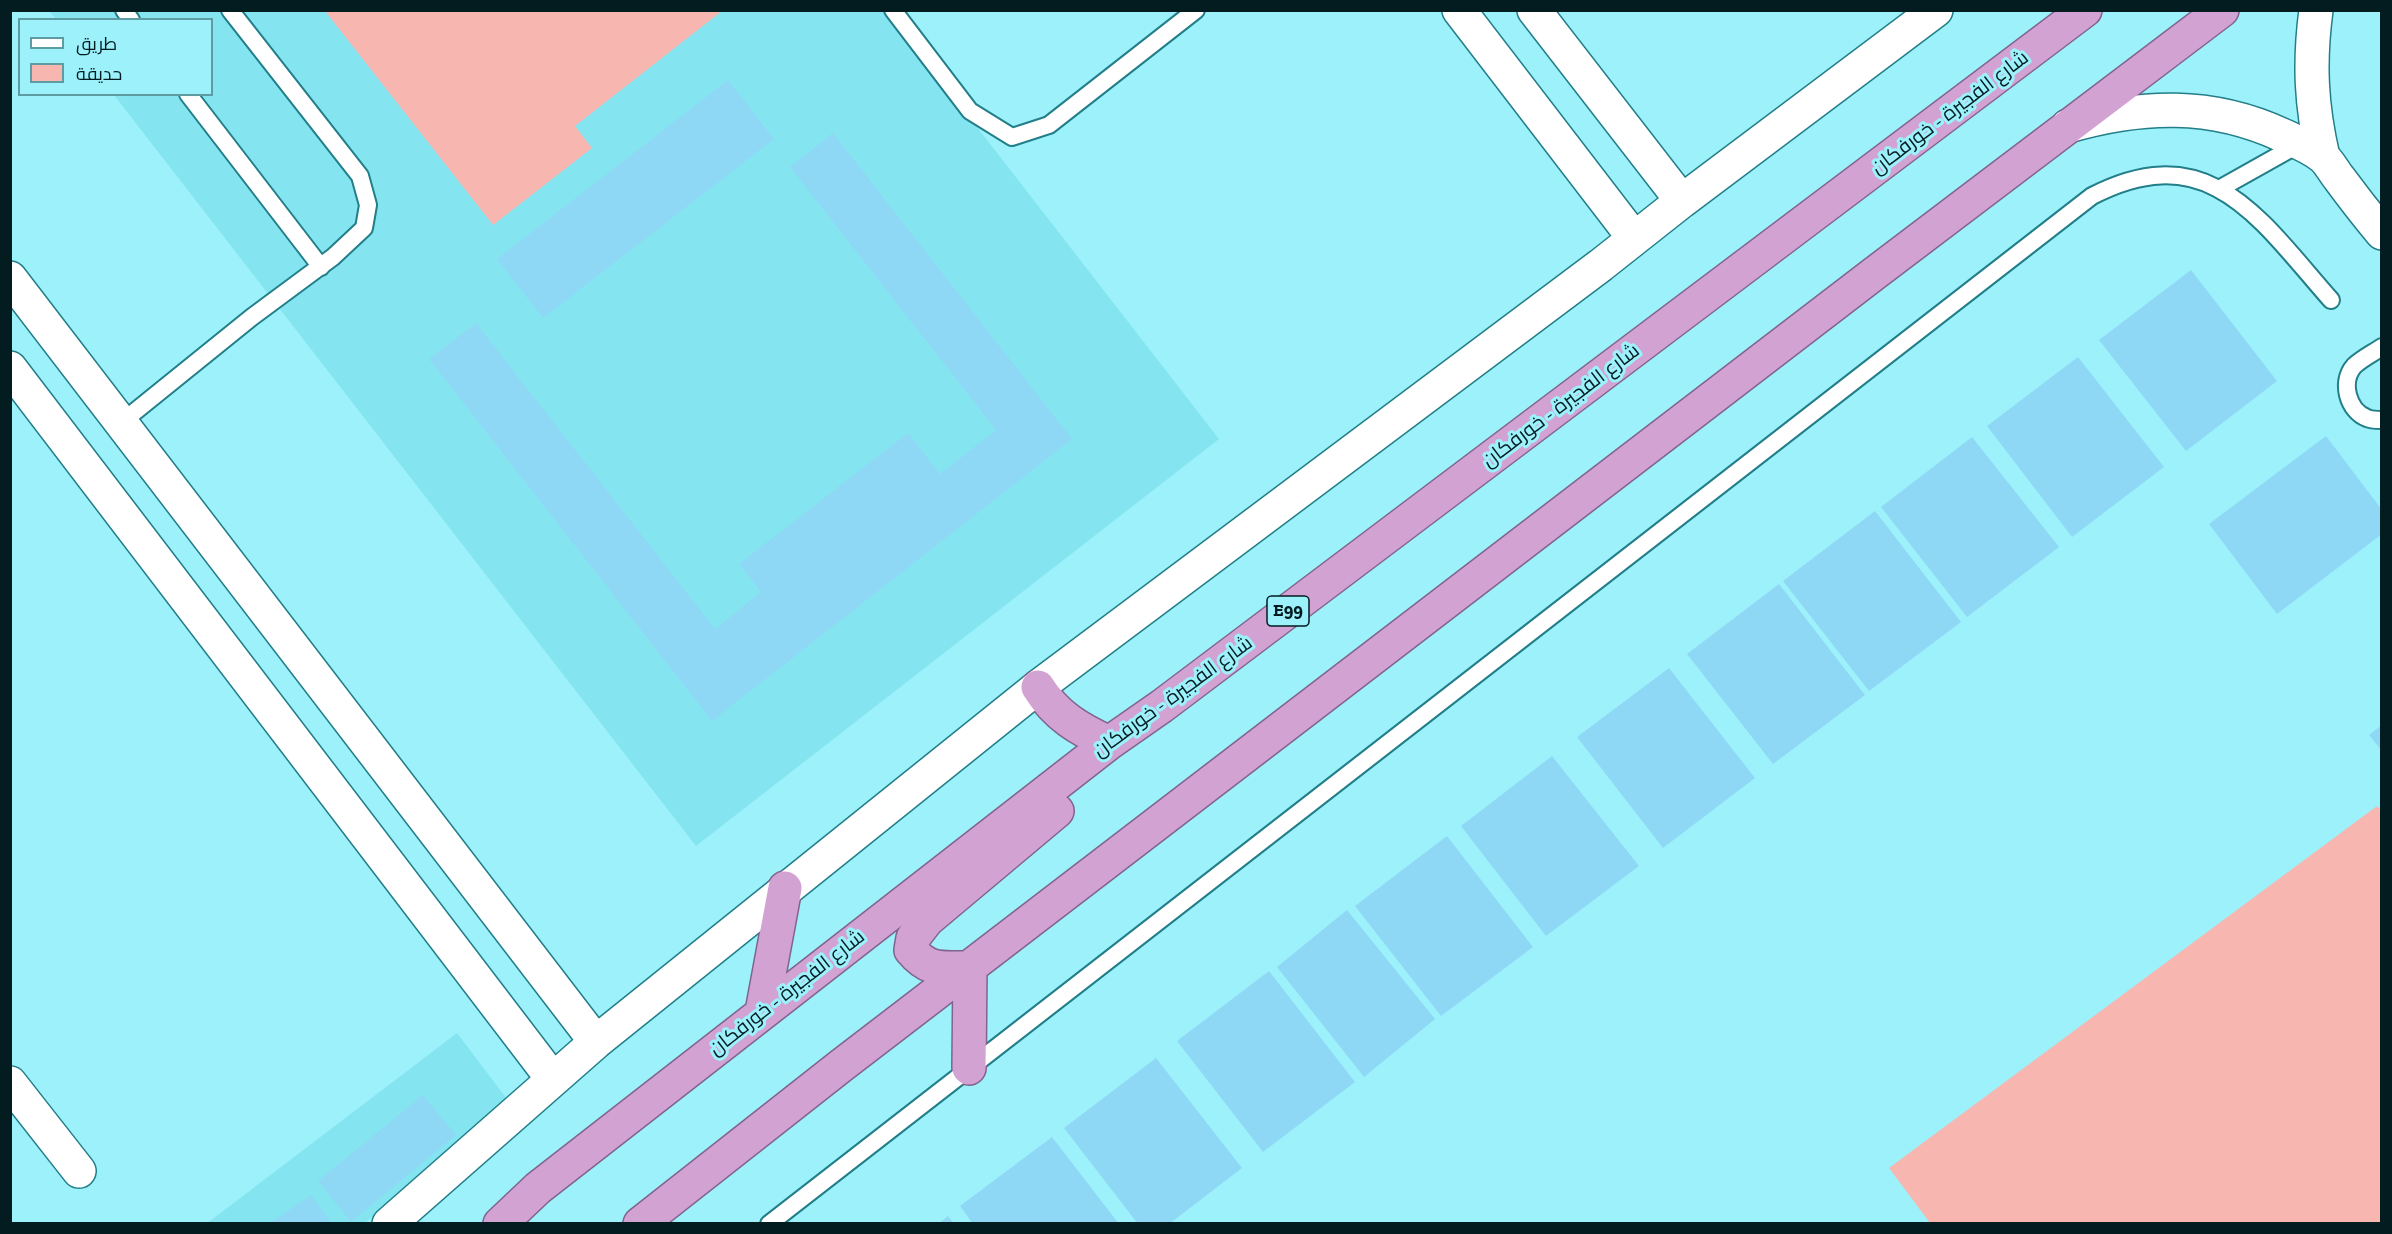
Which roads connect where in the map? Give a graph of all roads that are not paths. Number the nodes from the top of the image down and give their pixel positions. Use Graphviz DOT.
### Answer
graph roads {
  1 [pos="230,10"];
  2 [pos="893,10"];
  3 [pos="1196,10"];
  4 [pos="1459,10"];
  5 [pos="1534,10"];
  6 [pos="1936,10"];
  7 [pos="2085,10"];
  8 [pos="2222,10"];
  9 [pos="2316,10"];
  10 [pos="190,96"];
  11 [pos="2066,127"];
  12 [pos="2312,150"];
  13 [pos="2220,189"];
  14 [pos="1682,201"];
  15 [pos="2382,233"];
  16 [pos="1634,238"];
  17 [pos="321,267"];
  18 [pos="10,278"];
  19 [pos="2331,300"];
  20 [pos="2382,347"];
  21 [pos="10,368"];
  22 [pos="2382,420"];
  23 [pos="122,422"];
  24 [pos="1038,687"];
  25 [pos="1162,706"];
  26 [pos="1109,743"];
  27 [pos="785,888"];
  28 [pos="970,968"];
  29 [pos="762,1012"];
  30 [pos="596,1042"];
  31 [pos="969,1068"];
  32 [pos="552,1078"];
  33 [pos="10,1083"];
  34 [pos="79,1171"];
  35 [pos="389,1224"];
  36 [pos="500,1224"];
  37 [pos="640,1224"];
  38 [pos="769,1224"];
  1 -- 17 [label="lane"];
  2 -- 3 [label="lane"];
  4 -- 16 [label="street"];
  5 -- 14 [label="street"];
  6 -- 14 [label="street"];
  7 -- 25 [label="highway, شارع الفجيرة - خورفكان / E99"];
  8 -- 11 [label="highway"];
  9 -- 12 [label="street"];
  10 -- 17 [label="lane"];
  11 -- 12 [label="street"];
  11 -- 28 [label="highway"];
  12 -- 13 [label="lane"];
  12 -- 15 [label="street"];
  13 -- 19 [label="lane"];
  13 -- 31 [label="lane"];
  14 -- 16 [label="street"];
  16 -- 24 [label="street"];
  17 -- 23 [label="lane"];
  18 -- 23 [label="street"];
  20 -- 22 [label="lane"];
  21 -- 32 [label="street"];
  23 -- 30 [label="street"];
  24 -- 26 [label="highway"];
  24 -- 27 [label="street"];
  25 -- 26 [label="highway, شارع الفجيرة - خورفكان / E99"];
  25 -- 28 [label="highway"];
  26 -- 29 [label="highway, شارع الفجيرة - خورفكان / E99"];
  27 -- 29 [label="highway"];
  27 -- 30 [label="street"];
  28 -- 31 [label="highway"];
  28 -- 37 [label="highway"];
  29 -- 36 [label="highway, شارع الفجيرة - خورفكان / E99"];
  30 -- 32 [label="street"];
  31 -- 38 [label="lane"];
  32 -- 35 [label="street"];
  33 -- 34 [label="street"];
}
